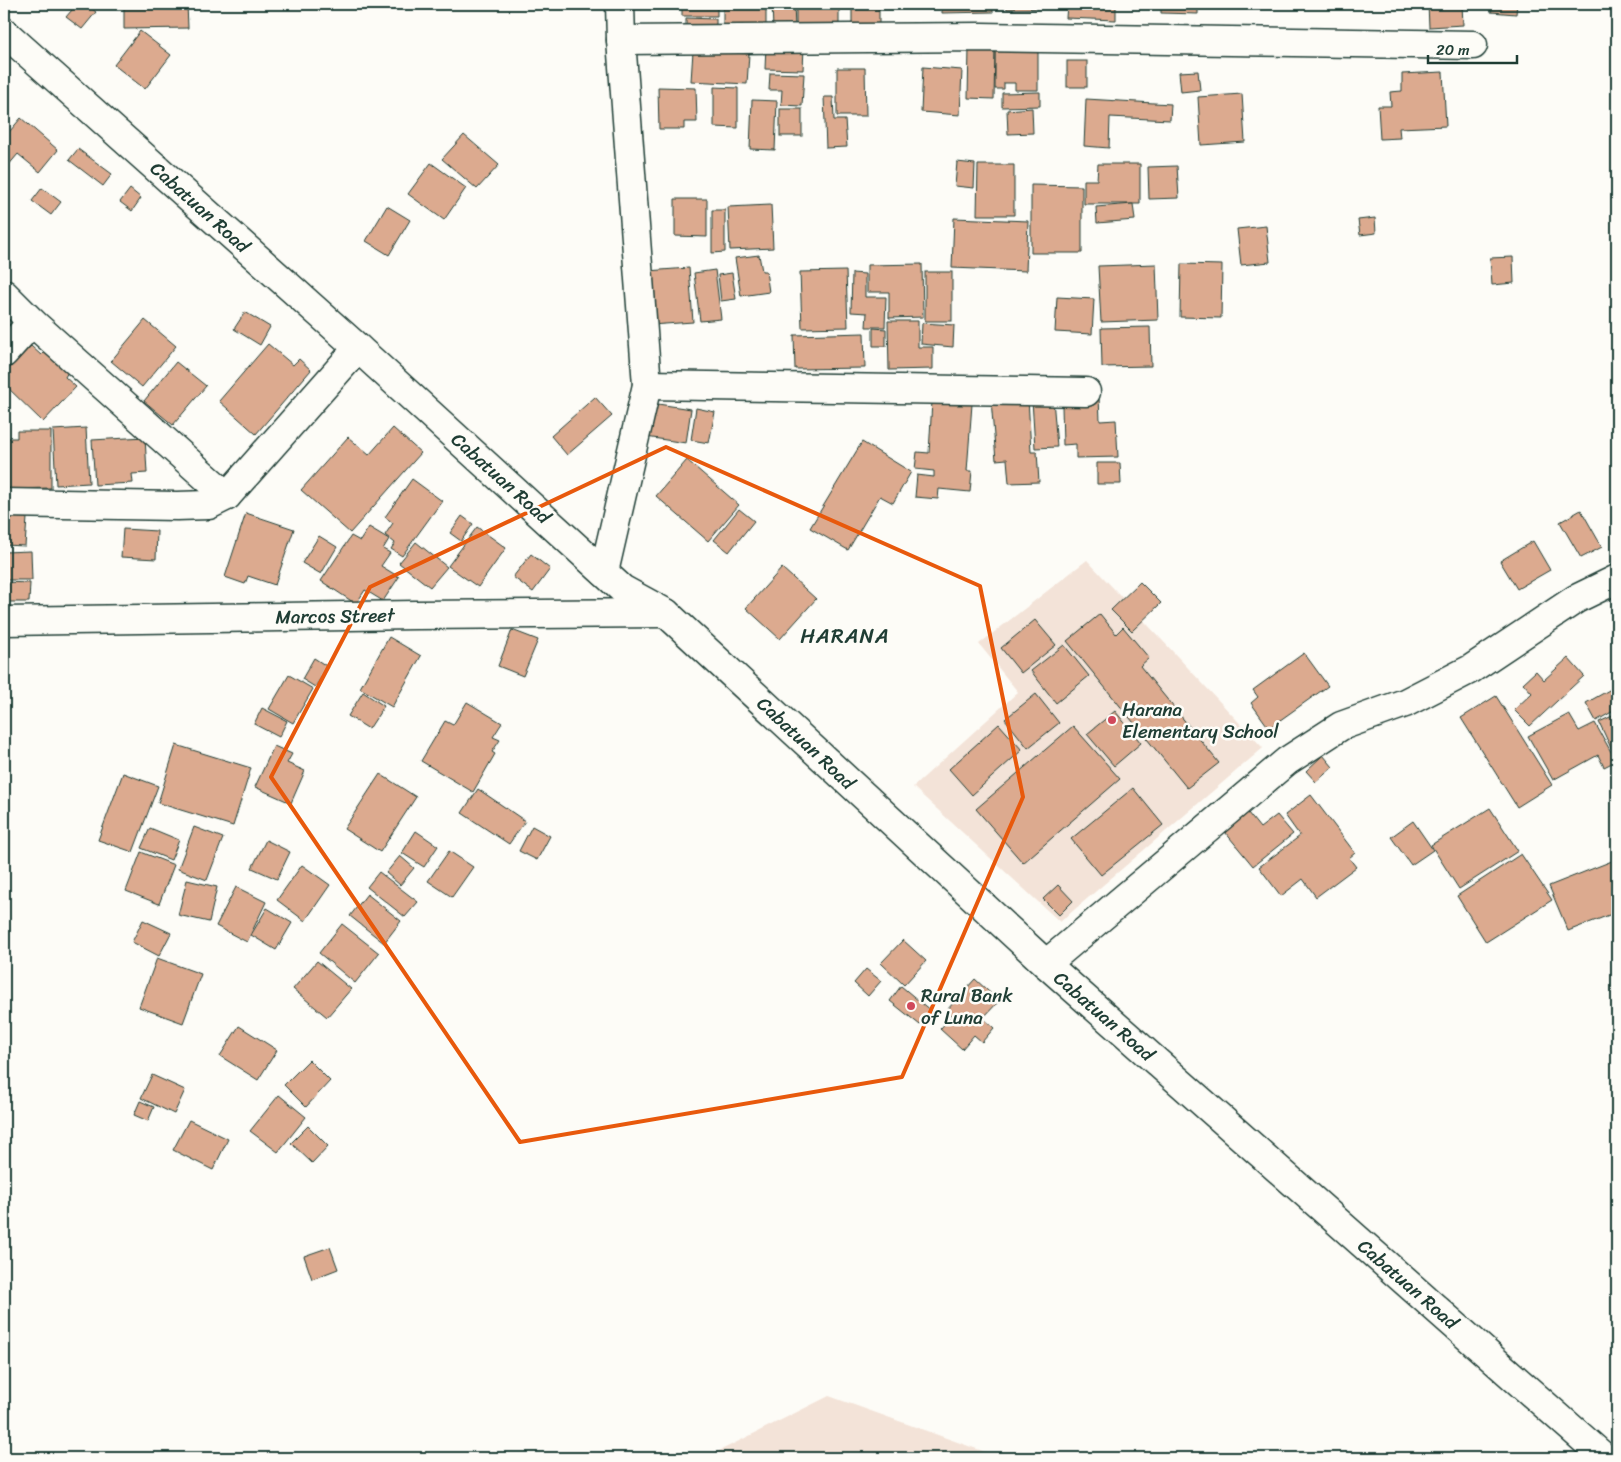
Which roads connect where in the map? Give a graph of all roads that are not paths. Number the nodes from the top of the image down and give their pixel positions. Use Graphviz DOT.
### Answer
graph roads {
  1 [pos="620,4"];
  2 [pos="4,32"];
  3 [pos="621,40"];
  4 [pos="1473,45"];
  5 [pos="4,294"];
  6 [pos="32,322"];
  7 [pos="358,348"];
  8 [pos="4,353"];
  9 [pos="647,385"];
  10 [pos="1086,392"];
  11 [pos="227,496"];
  12 [pos="4,503"];
  13 [pos="604,572"];
  14 [pos="1617,579"];
  15 [pos="666,613"];
  16 [pos="4,621"];
  17 [pos="1046,964"];
  18 [pos="1605,1458"];
  1 -- 3 [label="main road"];
  2 -- 7 [label="main road, Cabatuan Road"];
  3 -- 4 [label="main road"];
  3 -- 9 [label="main road"];
  5 -- 6 [label="main road"];
  6 -- 8 [label="main road"];
  6 -- 11 [label="main road"];
  7 -- 11 [label="main road"];
  7 -- 13 [label="main road, Cabatuan Road"];
  9 -- 10 [label="main road"];
  9 -- 13 [label="main road"];
  11 -- 12 [label="main road"];
  13 -- 15 [label="main road, Cabatuan Road"];
  14 -- 17 [label="main road"];
  15 -- 16 [label="main road, Marcos Street"];
  15 -- 17 [label="main road, Cabatuan Road"];
  17 -- 18 [label="main road, Cabatuan Road"];
}
